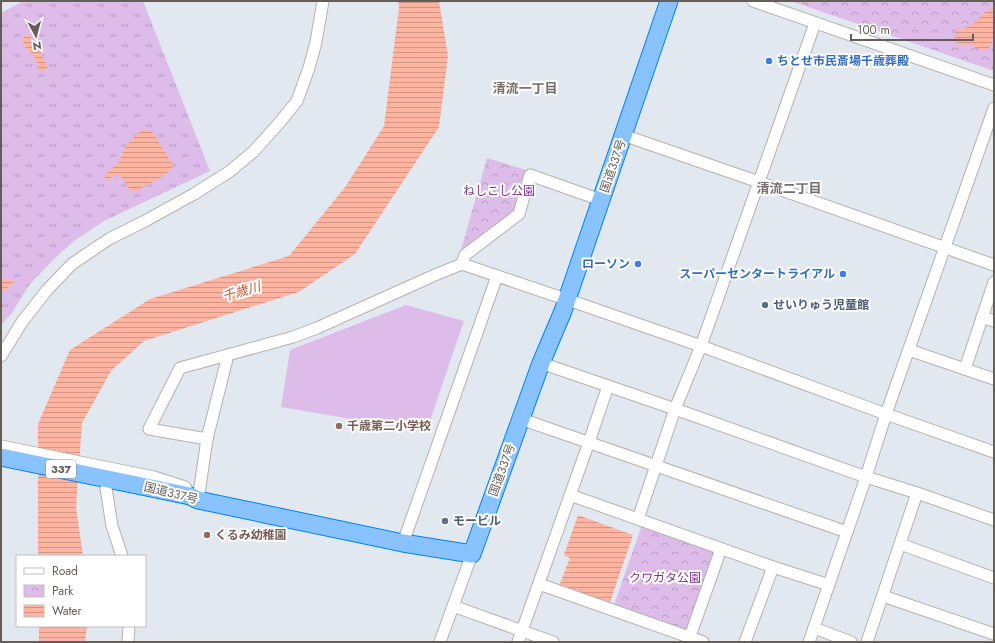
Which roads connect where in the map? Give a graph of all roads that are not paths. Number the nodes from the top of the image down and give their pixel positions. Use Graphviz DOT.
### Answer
graph roads {
  1 [pos="323,1"];
  2 [pos="669,1"];
  3 [pos="753,1"];
  4 [pos="816,23"];
  5 [pos="994,86"];
  6 [pos="994,108"];
  7 [pos="623,135"];
  8 [pos="759,182"];
  9 [pos="601,200"];
  10 [pos="945,248"];
  11 [pos="462,264"];
  12 [pos="994,265"];
  13 [pos="496,276"];
  14 [pos="994,282"];
  15 [pos="567,300"];
  16 [pos="982,317"];
  17 [pos="994,321"];
  18 [pos="701,346"];
  19 [pos="909,350"];
  20 [pos="228,355"];
  21 [pos="1,356"];
  22 [pos="541,362"];
  23 [pos="965,369"];
  24 [pos="994,379"];
  25 [pos="608,386"];
  26 [pos="675,409"];
  27 [pos="886,414"];
  28 [pos="521,419"];
  29 [pos="207,440"];
  30 [pos="589,442"];
  31 [pos="3,452"];
  32 [pos="994,452"];
  33 [pos="656,465"];
  34 [pos="866,477"];
  35 [pos="116,480"];
  36 [pos="917,493"];
  37 [pos="570,496"];
  38 [pos="194,498"];
  39 [pos="638,519"];
  40 [pos="994,520"];
  41 [pos="847,532"];
  42 [pos="403,543"];
  43 [pos="900,544"];
  44 [pos="721,549"];
  45 [pos="472,554"];
  46 [pos="122,555"];
  47 [pos="772,567"];
  48 [pos="994,578"];
  49 [pos="539,584"];
  50 [pos="829,585"];
  51 [pos="883,596"];
  52 [pos="453,606"];
  53 [pos="129,627"];
  54 [pos="814,628"];
  55 [pos="522,631"];
  56 [pos="994,634"];
  57 [pos="689,640"];
  58 [pos="128,642"];
  59 [pos="440,642"];
  60 [pos="518,642"];
  61 [pos="553,642"];
  62 [pos="703,642"];
  63 [pos="745,642"];
  64 [pos="809,642"];
  65 [pos="851,642"];
  66 [pos="867,642"];
  1 -- 21 [label="street"];
  2 -- 7 [label="highway, 国道337号"];
  3 -- 4 [label="street"];
  4 -- 5 [label="street"];
  4 -- 8 [label="street"];
  6 -- 10 [label="street"];
  7 -- 8 [label="street"];
  7 -- 9 [label="highway, 国道337号"];
  8 -- 10 [label="street"];
  8 -- 18 [label="street"];
  9 -- 11 [label="street"];
  9 -- 15 [label="highway, 国道337号"];
  10 -- 12 [label="street"];
  10 -- 19 [label="street"];
  11 -- 13 [label="street"];
  11 -- 20 [label="street"];
  13 -- 15 [label="street"];
  13 -- 42 [label="street"];
  14 -- 16 [label="street"];
  15 -- 18 [label="street"];
  15 -- 22 [label="highway, 国道337号"];
  16 -- 17 [label="street"];
  16 -- 23 [label="street"];
  18 -- 26 [label="street"];
  18 -- 27 [label="street"];
  19 -- 23 [label="street"];
  19 -- 27 [label="street"];
  20 -- 29 [label="street"];
  20 -- 29 [label="street"];
  22 -- 25 [label="street"];
  22 -- 28 [label="highway, 国道337号"];
  23 -- 24 [label="street"];
  25 -- 26 [label="street"];
  25 -- 30 [label="street"];
  26 -- 33 [label="street"];
  26 -- 34 [label="street"];
  27 -- 32 [label="street"];
  27 -- 34 [label="street"];
  28 -- 30 [label="street"];
  28 -- 45 [label="highway, 国道337号"];
  29 -- 38 [label="street"];
  30 -- 33 [label="street"];
  30 -- 37 [label="street"];
  31 -- 35 [label="highway, 国道337号 / 337"];
  33 -- 39 [label="street"];
  33 -- 41 [label="street"];
  34 -- 36 [label="street"];
  34 -- 41 [label="street"];
  35 -- 38 [label="highway, 国道337号 / 337"];
  35 -- 46 [label="street"];
  36 -- 40 [label="street"];
  36 -- 43 [label="street"];
  37 -- 39 [label="street"];
  37 -- 49 [label="street"];
  38 -- 42 [label="highway, 国道337号 / 337"];
  39 -- 44 [label="street"];
  41 -- 50 [label="street"];
  42 -- 45 [label="highway, 国道337号 / 337"];
  43 -- 48 [label="street"];
  43 -- 51 [label="street"];
  44 -- 47 [label="street"];
  44 -- 57 [label="street"];
  45 -- 52 [label="street"];
  47 -- 50 [label="street"];
  47 -- 63 [label="street"];
  49 -- 55 [label="street"];
  49 -- 57 [label="street"];
  50 -- 54 [label="street"];
  51 -- 56 [label="street"];
  51 -- 66 [label="street"];
  52 -- 55 [label="street"];
  52 -- 59 [label="street"];
  53 -- 58 [label="street"];
  54 -- 64 [label="street"];
  54 -- 65 [label="street"];
  55 -- 60 [label="street"];
  55 -- 61 [label="street"];
  57 -- 62 [label="street"];
}
